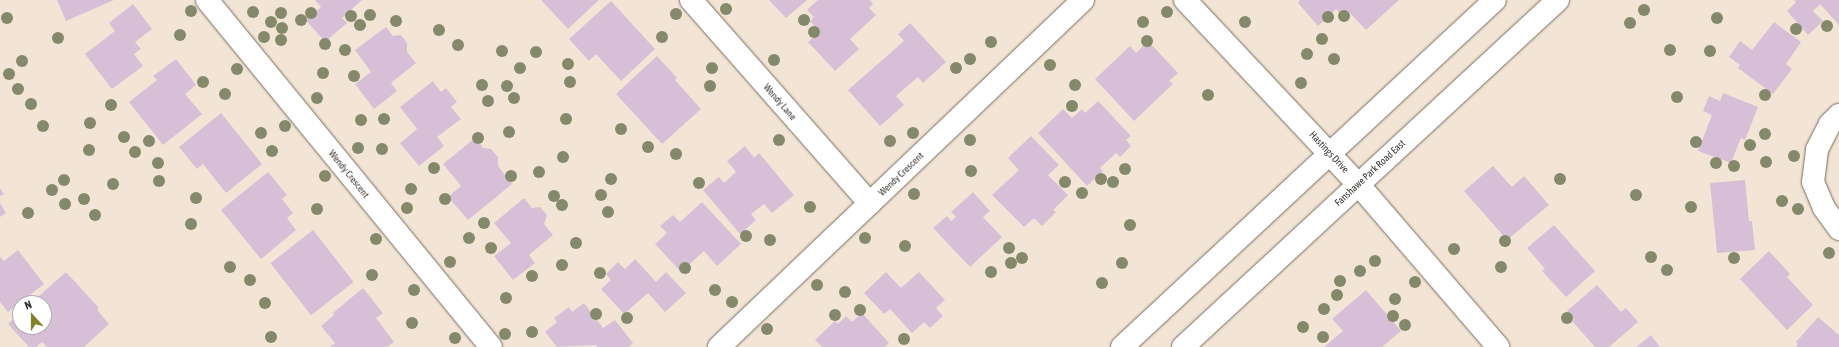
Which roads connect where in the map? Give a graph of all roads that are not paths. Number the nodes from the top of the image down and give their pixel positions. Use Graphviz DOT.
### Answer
graph roads {
  1 [pos="206,0"];
  2 [pos="691,0"];
  3 [pos="1083,0"];
  4 [pos="1185,0"];
  5 [pos="1495,0"];
  6 [pos="1558,0"];
  7 [pos="1839,115"];
  8 [pos="1330,152"];
  9 [pos="1358,184"];
  10 [pos="870,204"];
  11 [pos="1839,229"];
  12 [pos="490,347"];
  13 [pos="719,347"];
  14 [pos="1122,347"];
  15 [pos="1183,347"];
  16 [pos="1498,347"];
  1 -- 12 [label="street, Wendy Crescent"];
  2 -- 10 [label="street, Wendy Lane"];
  3 -- 10 [label="street, Wendy Crescent"];
  4 -- 8 [label="street, Hastings Drive"];
  5 -- 8 [label="street"];
  6 -- 9 [label="street, Fanshawe Park Road East"];
  7 -- 11 [label="street"];
  8 -- 9 [label="street, Hastings Drive"];
  8 -- 14 [label="street"];
  9 -- 15 [label="street, Fanshawe Park Road East"];
  9 -- 16 [label="street, Hastings Drive"];
  10 -- 13 [label="street, Wendy Crescent"];
}
